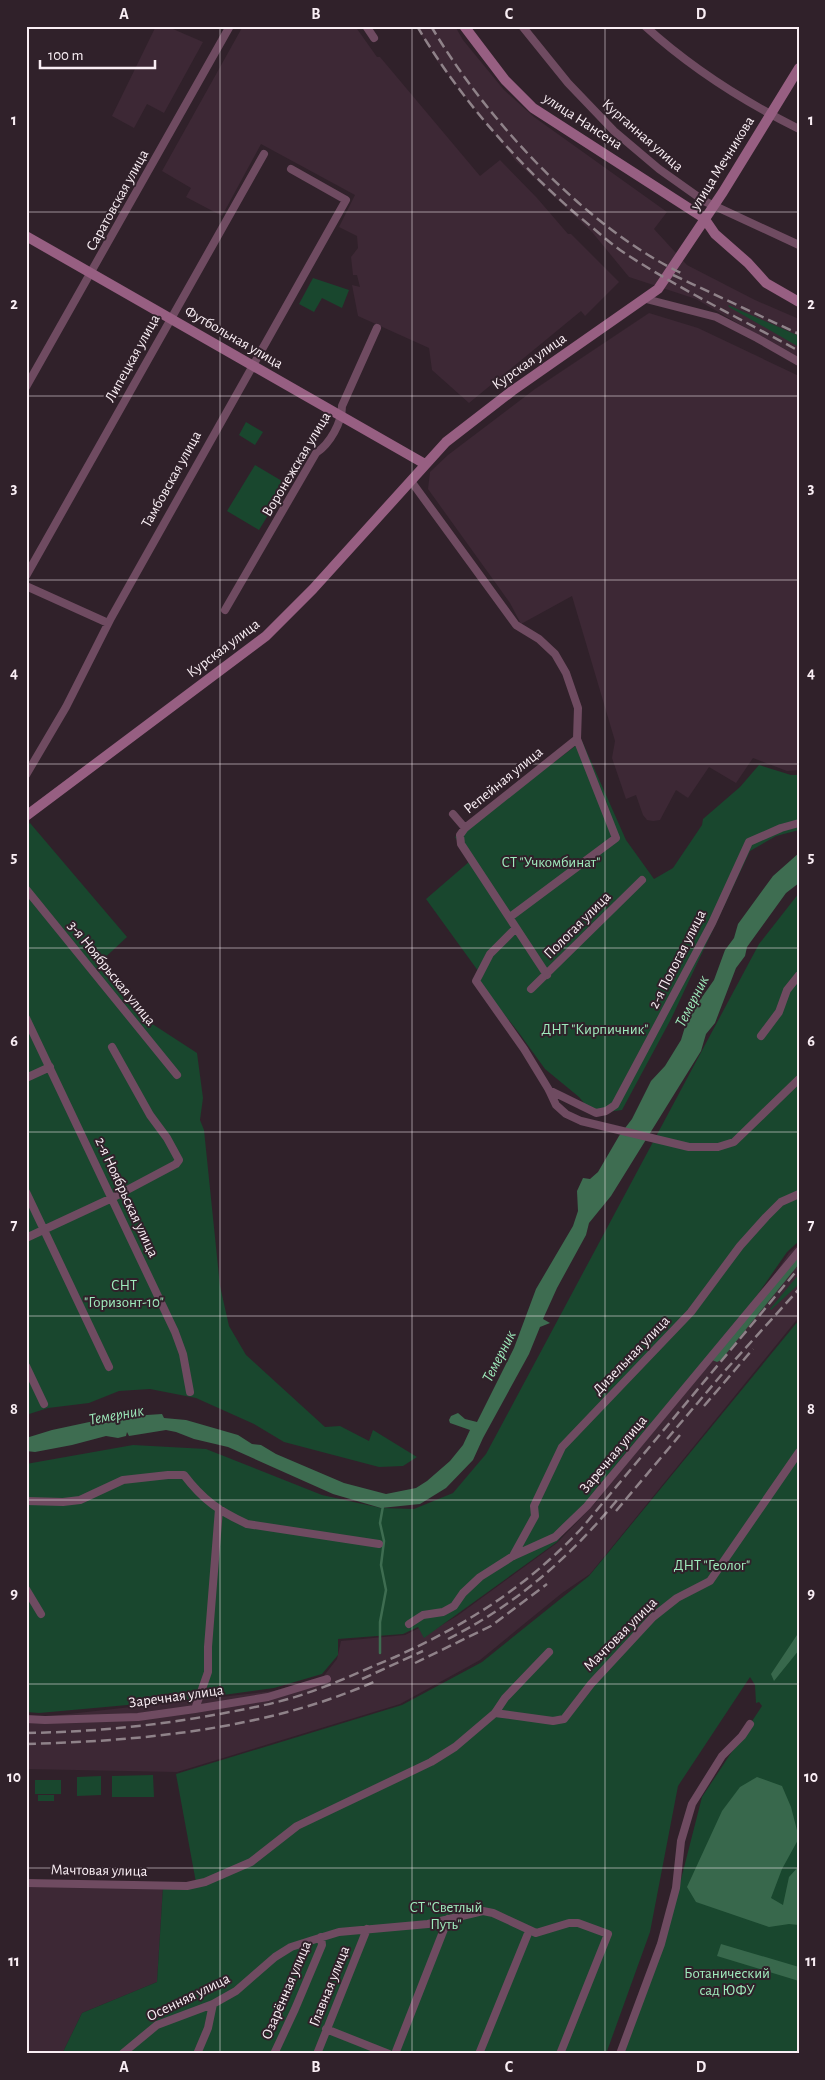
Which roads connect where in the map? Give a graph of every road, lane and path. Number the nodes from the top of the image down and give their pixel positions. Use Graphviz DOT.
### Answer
graph roads {
  1 [pos="230,26"];
  2 [pos="366,26"];
  3 [pos="464,26"];
  4 [pos="522,26"];
  5 [pos="645,26"];
  6 [pos="374,38"];
  7 [pos="799,68"];
  8 [pos="770,115"];
  9 [pos="799,129"];
  10 [pos="264,154"];
  11 [pos="291,169"];
  12 [pos="713,206"];
  13 [pos="704,218"];
  14 [pos="26,236"];
  15 [pos="799,244"];
  16 [pos="92,272"];
  17 [pos="670,274"];
  18 [pos="646,299"];
  19 [pos="799,302"];
  20 [pos="171,318"];
  21 [pos="377,328"];
  22 [pos="799,362"];
  23 [pos="252,364"];
  24 [pos="26,387"];
  25 [pos="342,416"];
  26 [pos="426,464"];
  27 [pos="411,481"];
  28 [pos="26,576"];
  29 [pos="26,586"];
  30 [pos="225,610"];
  31 [pos="108,623"];
  32 [pos="577,739"];
  33 [pos="26,775"];
  34 [pos="27,812"];
  35 [pos="453,814"];
  36 [pos="799,822"];
  37 [pos="465,828"];
  38 [pos="642,880"];
  39 [pos="26,889"];
  40 [pos="510,917"];
  41 [pos="516,928"];
  42 [pos="547,975"];
  43 [pos="799,976"];
  44 [pos="530,989"];
  45 [pos="26,1018"];
  46 [pos="761,1036"];
  47 [pos="112,1047"];
  48 [pos="50,1067"];
  49 [pos="177,1075"];
  50 [pos="26,1078"];
  51 [pos="799,1079"];
  52 [pos="549,1090"];
  53 [pos="26,1192"];
  54 [pos="799,1194"];
  55 [pos="112,1198"];
  56 [pos="44,1229"];
  57 [pos="26,1238"];
  58 [pos="799,1251"];
  59 [pos="26,1366"];
  60 [pos="109,1366"];
  61 [pos="190,1392"];
  62 [pos="44,1404"];
  63 [pos="799,1452"];
  64 [pos="26,1501"];
  65 [pos="219,1509"];
  66 [pos="379,1544"];
  67 [pos="513,1556"];
  68 [pos="26,1589"];
  69 [pos="41,1614"];
  70 [pos="408,1624"];
  71 [pos="549,1652"];
  72 [pos="327,1679"];
  73 [pos="195,1709"];
  74 [pos="495,1713"];
  75 [pos="26,1718"];
  76 [pos="750,1724"];
  77 [pos="26,1883"];
  78 [pos="448,1919"];
  79 [pos="367,1929"];
  80 [pos="529,1931"];
  81 [pos="322,1938"];
  82 [pos="213,2004"];
  83 [pos="326,2029"];
  84 [pos="122,2054"];
  85 [pos="197,2054"];
  86 [pos="274,2054"];
  87 [pos="316,2054"];
  88 [pos="389,2054"];
  89 [pos="394,2054"];
  90 [pos="479,2054"];
  91 [pos="560,2054"];
  92 [pos="620,2054"];
  1 -- 16 [label="street, Саратовская улица"];
  2 -- 6 [label="street"];
  3 -- 13 [label="main road, улица Нансена"];
  4 -- 12 [label="street, Курганная улица"];
  5 -- 8 [label="street"];
  7 -- 8 [label="main road, улица Мечникова"];
  8 -- 9 [label="street"];
  8 -- 12 [label="main road, улица Мечникова"];
  10 -- 20 [label="street, Липецкая улица"];
  11 -- 23 [label="street, Тамбовская улица"];
  12 -- 13 [label="main road, улица Мечникова"];
  12 -- 15 [label="street, Курганная улица"];
  13 -- 17 [label="main road, улица Мечникова"];
  13 -- 19 [label="main road, улица Нансена"];
  14 -- 16 [label="main road, Футбольная улица"];
  16 -- 20 [label="main road, Футбольная улица"];
  16 -- 24 [label="street, Саратовская улица"];
  17 -- 18 [label="main road, Курская улица"];
  18 -- 22 [label="street"];
  18 -- 26 [label="main road, Курская улица"];
  20 -- 23 [label="main road, Футбольная улица"];
  20 -- 28 [label="street, Липецкая улица"];
  21 -- 25 [label="street, Воронежская улица"];
  23 -- 25 [label="main road, Футбольная улица"];
  23 -- 31 [label="street, Тамбовская улица"];
  25 -- 26 [label="main road, Футбольная улица"];
  25 -- 30 [label="street, Воронежская улица"];
  26 -- 27 [label="main road, Курская улица"];
  27 -- 32 [label="street"];
  27 -- 34 [label="main road, Курская улица"];
  29 -- 31 [label="street"];
  31 -- 33 [label="street, Тамбовская улица"];
  32 -- 37 [label="street, Репейная улица"];
  32 -- 40 [label="street"];
  35 -- 37 [label="street"];
  36 -- 52 [label="street, 2-я Пологая улица"];
  37 -- 40 [label="street, Репейная улица"];
  38 -- 42 [label="street, Пологая улица"];
  39 -- 49 [label="street, 3-я Ноябрьская улица"];
  40 -- 41 [label="street, Репейная улица"];
  41 -- 42 [label="street, Репейная улица"];
  41 -- 52 [label="street"];
  42 -- 44 [label="street, Пологая улица"];
  43 -- 46 [label="street"];
  45 -- 48 [label="street, 2-я Ноябрьская улица"];
  47 -- 55 [label="street"];
  48 -- 50 [label="street"];
  48 -- 55 [label="street, 2-я Ноябрьская улица"];
  51 -- 52 [label="street"];
  53 -- 56 [label="street"];
  54 -- 67 [label="street, Дизельная улица"];
  55 -- 56 [label="street"];
  55 -- 61 [label="street, 2-я Ноябрьская улица"];
  56 -- 57 [label="street"];
  56 -- 60 [label="street"];
  58 -- 67 [label="street, Заречная улица"];
  59 -- 62 [label="street"];
  63 -- 74 [label="street, Мачтовая улица"];
  64 -- 65 [label="street"];
  65 -- 66 [label="street"];
  65 -- 73 [label="street"];
  67 -- 70 [label="street, Заречная улица"];
  68 -- 69 [label="street"];
  71 -- 74 [label="street, Мачтовая улица"];
  72 -- 73 [label="street, Заречная улица"];
  73 -- 75 [label="street, Заречная улица"];
  74 -- 77 [label="street, Мачтовая улица"];
  76 -- 92 [label="street"];
  78 -- 79 [label="street, Осенняя улица"];
  78 -- 80 [label="street, Осенняя улица"];
  78 -- 89 [label="street"];
  79 -- 81 [label="street, Осенняя улица"];
  79 -- 83 [label="street, Главная улица"];
  80 -- 90 [label="street"];
  80 -- 91 [label="street"];
  81 -- 82 [label="street, Осенняя улица"];
  81 -- 86 [label="street, Озарённая улица"];
  82 -- 84 [label="street, Осенняя улица"];
  82 -- 85 [label="street"];
  83 -- 87 [label="street, Главная улица"];
  83 -- 88 [label="street"];
}
